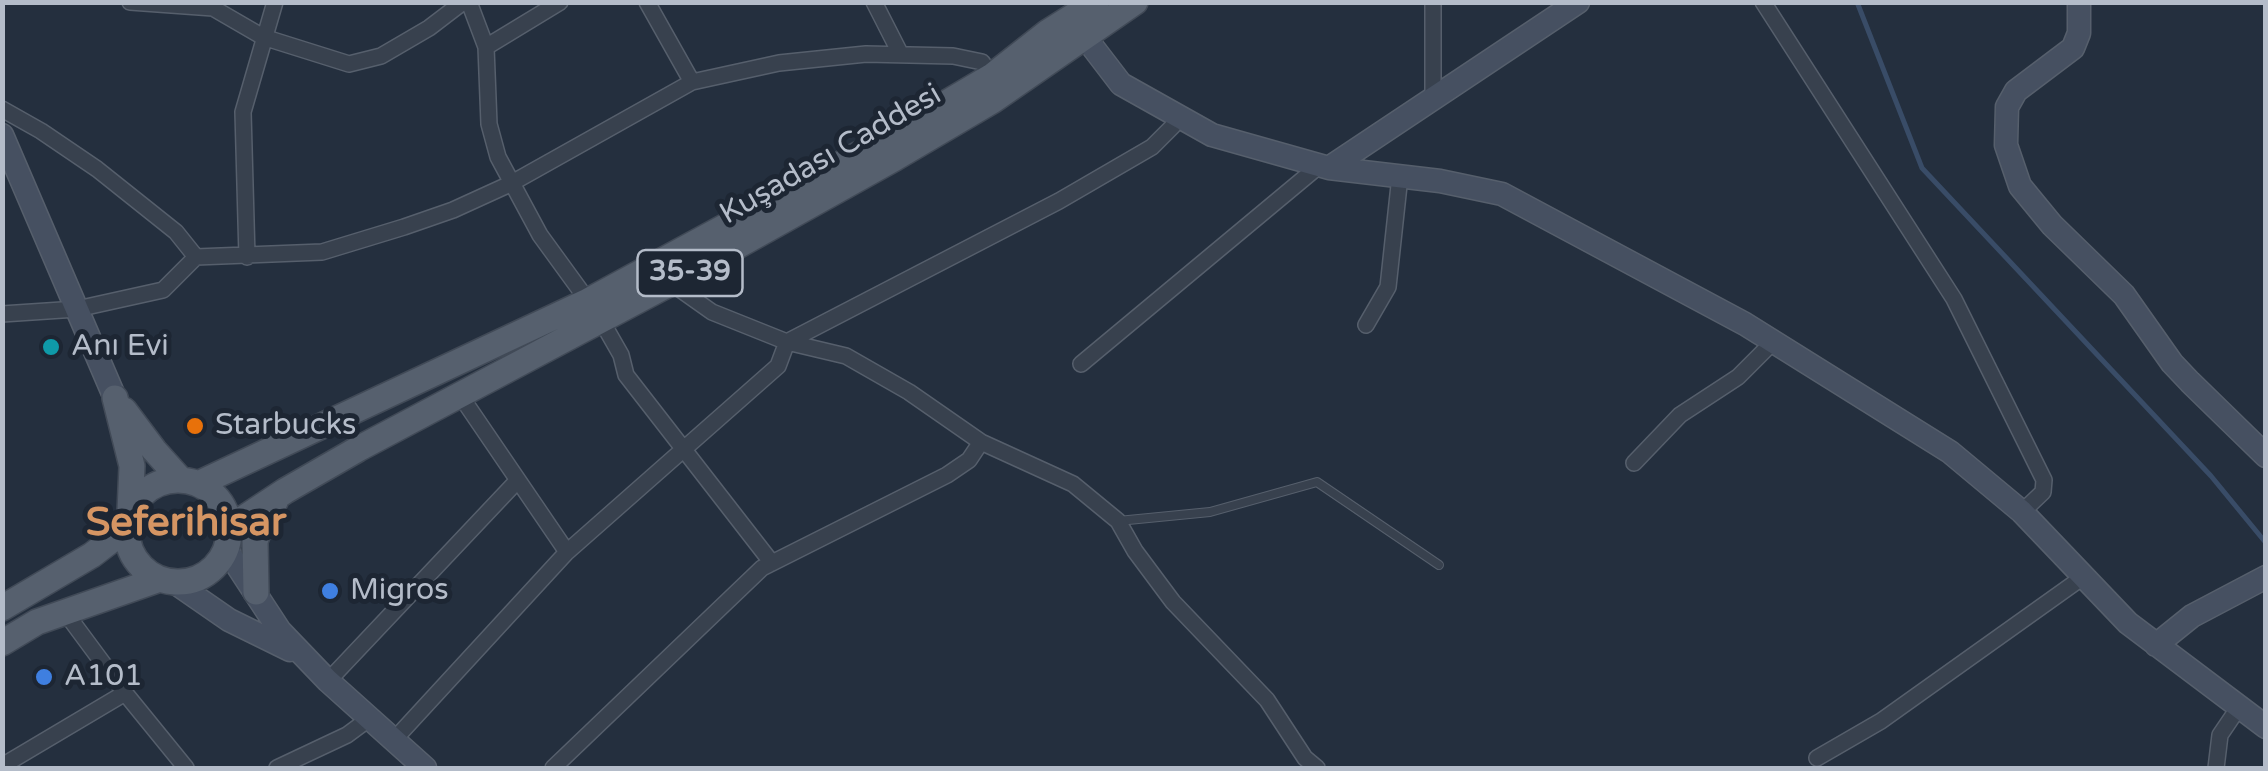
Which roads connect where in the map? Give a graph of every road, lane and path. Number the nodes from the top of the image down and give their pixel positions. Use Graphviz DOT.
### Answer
graph roads {
  1 [pos="130,2"];
  2 [pos="275,2"];
  3 [pos="466,2"];
  4 [pos="560,2"];
  5 [pos="647,2"];
  6 [pos="874,2"];
  7 [pos="1096,2"];
  8 [pos="1135,2"];
  9 [pos="1433,2"];
  10 [pos="1578,2"];
  11 [pos="1763,2"];
  12 [pos="2079,2"];
  13 [pos="263,36"];
  14 [pos="1085,37"];
  15 [pos="486,47"];
  16 [pos="900,53"];
  17 [pos="992,76"];
  18 [pos="692,82"];
  19 [pos="1433,98"];
  20 [pos="2,109"];
  21 [pos="1178,116"];
  22 [pos="2,135"];
  23 [pos="1324,167"];
  24 [pos="1400,176"];
  25 [pos="510,184"];
  26 [pos="247,257"];
  27 [pos="196,258"];
  28 [pos="671,283"];
  29 [pos="77,310"];
  30 [pos="594,311"];
  31 [pos="2,314"];
  32 [pos="1366,325"];
  33 [pos="787,342"];
  34 [pos="1773,342"];
  35 [pos="1081,364"];
  36 [pos="460,395"];
  37 [pos="116,398"];
  38 [pos="981,442"];
  39 [pos="682,450"];
  40 [pos="2266,456"];
  41 [pos="1634,463"];
  42 [pos="518,480"];
  43 [pos="190,482"];
  44 [pos="285,490"];
  45 [pos="2022,512"];
  46 [pos="1118,520"];
  47 [pos="128,521"];
  48 [pos="228,539"];
  49 [pos="567,552"];
  50 [pos="772,563"];
  51 [pos="1439,565"];
  52 [pos="2266,577"];
  53 [pos="2083,578"];
  54 [pos="168,581"];
  55 [pos="256,592"];
  56 [pos="2,608"];
  57 [pos="64,612"];
  58 [pos="2,643"];
  59 [pos="2156,645"];
  60 [pos="303,656"];
  61 [pos="328,681"];
  62 [pos="125,692"];
  63 [pos="2239,707"];
  64 [pos="370,718"];
  65 [pos="2266,727"];
  66 [pos="393,740"];
  67 [pos="1817,758"];
  68 [pos="2,766"];
  69 [pos="186,768"];
  70 [pos="277,768"];
  71 [pos="425,768"];
  72 [pos="553,768"];
  73 [pos="1317,768"];
  74 [pos="2216,768"];
  1 -- 13 [label="street"];
  2 -- 13 [label="street"];
  3 -- 13 [label="street"];
  3 -- 15 [label="street"];
  4 -- 15 [label="street"];
  5 -- 18 [label="street"];
  6 -- 16 [label="street"];
  7 -- 17 [label="main road, Kuşadası Caddesi / 35-39"];
  8 -- 14 [label="main road, Kuşadası Caddesi / 35-39"];
  9 -- 19 [label="street"];
  10 -- 19 [label="street"];
  11 -- 45 [label="street"];
  12 -- 40 [label="street"];
  13 -- 26 [label="street"];
  14 -- 21 [label="street"];
  14 -- 28 [label="main road, Kuşadası Caddesi / 35-39"];
  15 -- 25 [label="street"];
  16 -- 17 [label="street"];
  16 -- 18 [label="street"];
  17 -- 30 [label="main road, Kuşadası Caddesi / 35-39"];
  18 -- 25 [label="street"];
  19 -- 23 [label="street"];
  20 -- 27 [label="street"];
  21 -- 23 [label="street"];
  21 -- 33 [label="street"];
  22 -- 29 [label="street"];
  23 -- 24 [label="street"];
  23 -- 35 [label="street"];
  24 -- 32 [label="street"];
  24 -- 34 [label="street"];
  25 -- 26 [label="street"];
  25 -- 30 [label="street"];
  26 -- 27 [label="street"];
  27 -- 29 [label="street"];
  28 -- 30 [label="main road, Kuşadası Caddesi / 35-39"];
  28 -- 33 [label="street"];
  29 -- 31 [label="street"];
  29 -- 37 [label="street"];
  30 -- 36 [label="main road, Kuşadası Caddesi / 35-39"];
  30 -- 39 [label="street"];
  30 -- 43 [label="main road, Kuşadası Caddesi / 35-39"];
  33 -- 38 [label="street"];
  33 -- 39 [label="street"];
  34 -- 41 [label="street"];
  34 -- 45 [label="street"];
  36 -- 42 [label="street"];
  36 -- 44 [label="main road, Kuşadası Caddesi / 35-39"];
  37 -- 43 [label="main road"];
  37 -- 47 [label="main road"];
  38 -- 46 [label="street"];
  38 -- 50 [label="street"];
  39 -- 49 [label="street"];
  39 -- 50 [label="street"];
  42 -- 49 [label="street"];
  42 -- 61 [label="street"];
  43 -- 47 [label="main road"];
  43 -- 48 [label="main road"];
  44 -- 48 [label="main road, 35-39"];
  44 -- 55 [label="main road"];
  45 -- 53 [label="street"];
  46 -- 51 [label="lane"];
  46 -- 73 [label="street"];
  47 -- 54 [label="main road"];
  47 -- 56 [label="main road"];
  48 -- 54 [label="main road"];
  48 -- 55 [label="street"];
  49 -- 66 [label="street"];
  50 -- 72 [label="street"];
  52 -- 59 [label="street"];
  53 -- 59 [label="street"];
  53 -- 67 [label="street"];
  54 -- 57 [label="main road"];
  54 -- 60 [label="street"];
  55 -- 60 [label="street"];
  57 -- 58 [label="main road"];
  57 -- 62 [label="street"];
  59 -- 63 [label="street"];
  60 -- 61 [label="street"];
  61 -- 64 [label="street"];
  62 -- 68 [label="street"];
  62 -- 69 [label="street"];
  63 -- 65 [label="street"];
  63 -- 74 [label="street"];
  64 -- 66 [label="street"];
  64 -- 70 [label="street"];
  66 -- 71 [label="street"];
}
